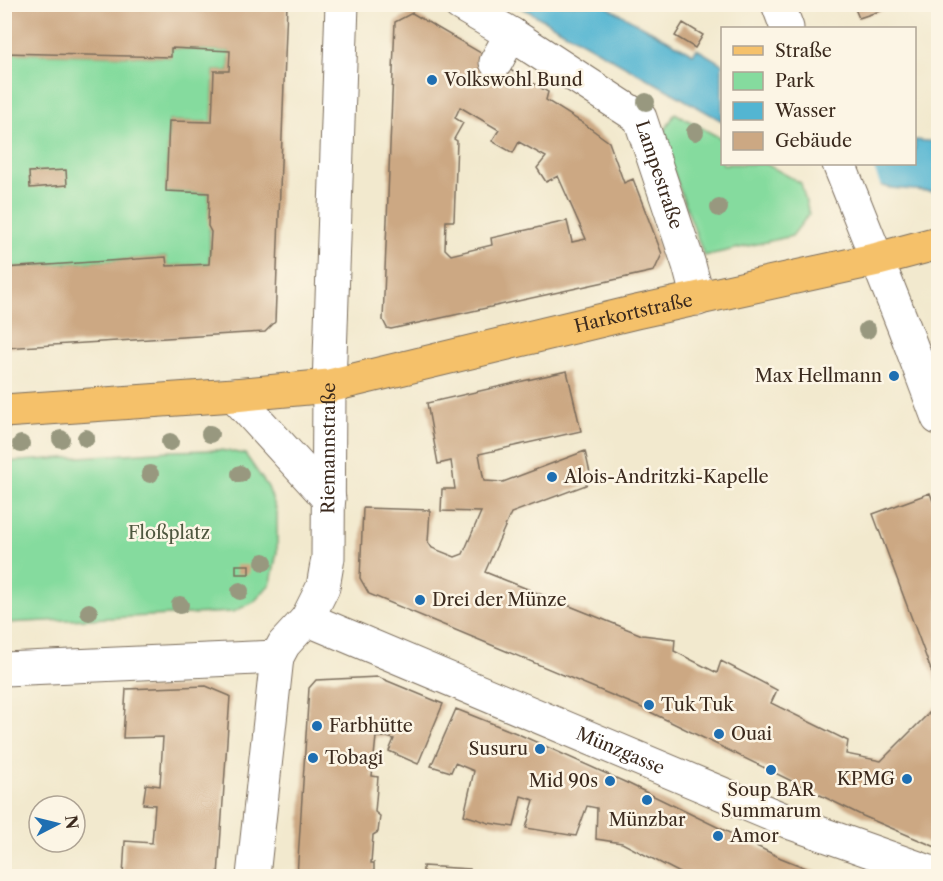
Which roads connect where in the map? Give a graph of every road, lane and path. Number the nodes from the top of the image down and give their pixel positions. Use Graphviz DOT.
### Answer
graph roads {
  1 [pos="342,4"];
  2 [pos="460,4"];
  3 [pos="778,4"];
  4 [pos="787,27"];
  5 [pos="842,173"];
  6 [pos="939,243"];
  7 [pos="878,259"];
  8 [pos="698,299"];
  9 [pos="329,386"];
  10 [pos="234,395"];
  11 [pos="4,411"];
  12 [pos="939,418"];
  13 [pos="329,499"];
  14 [pos="307,619"];
  15 [pos="277,657"];
  16 [pos="4,669"];
  17 [pos="939,875"];
  18 [pos="253,876"];
  1 -- 9 [label="street, Riemannstraße"];
  2 -- 8 [label="street, Lampestraße"];
  3 -- 4 [label="street"];
  5 -- 7 [label="street"];
  6 -- 7 [label="main road, Harkortstraße"];
  7 -- 8 [label="main road, Harkortstraße"];
  7 -- 12 [label="street"];
  8 -- 9 [label="main road, Harkortstraße"];
  9 -- 10 [label="main road"];
  9 -- 13 [label="street, Riemannstraße"];
  10 -- 11 [label="main road"];
  10 -- 13 [label="street"];
  13 -- 14 [label="street, Riemannstraße"];
  14 -- 15 [label="street, Riemannstraße"];
  14 -- 17 [label="street, Münzgasse"];
  15 -- 16 [label="street"];
  15 -- 18 [label="street, Riemannstraße"];
}
